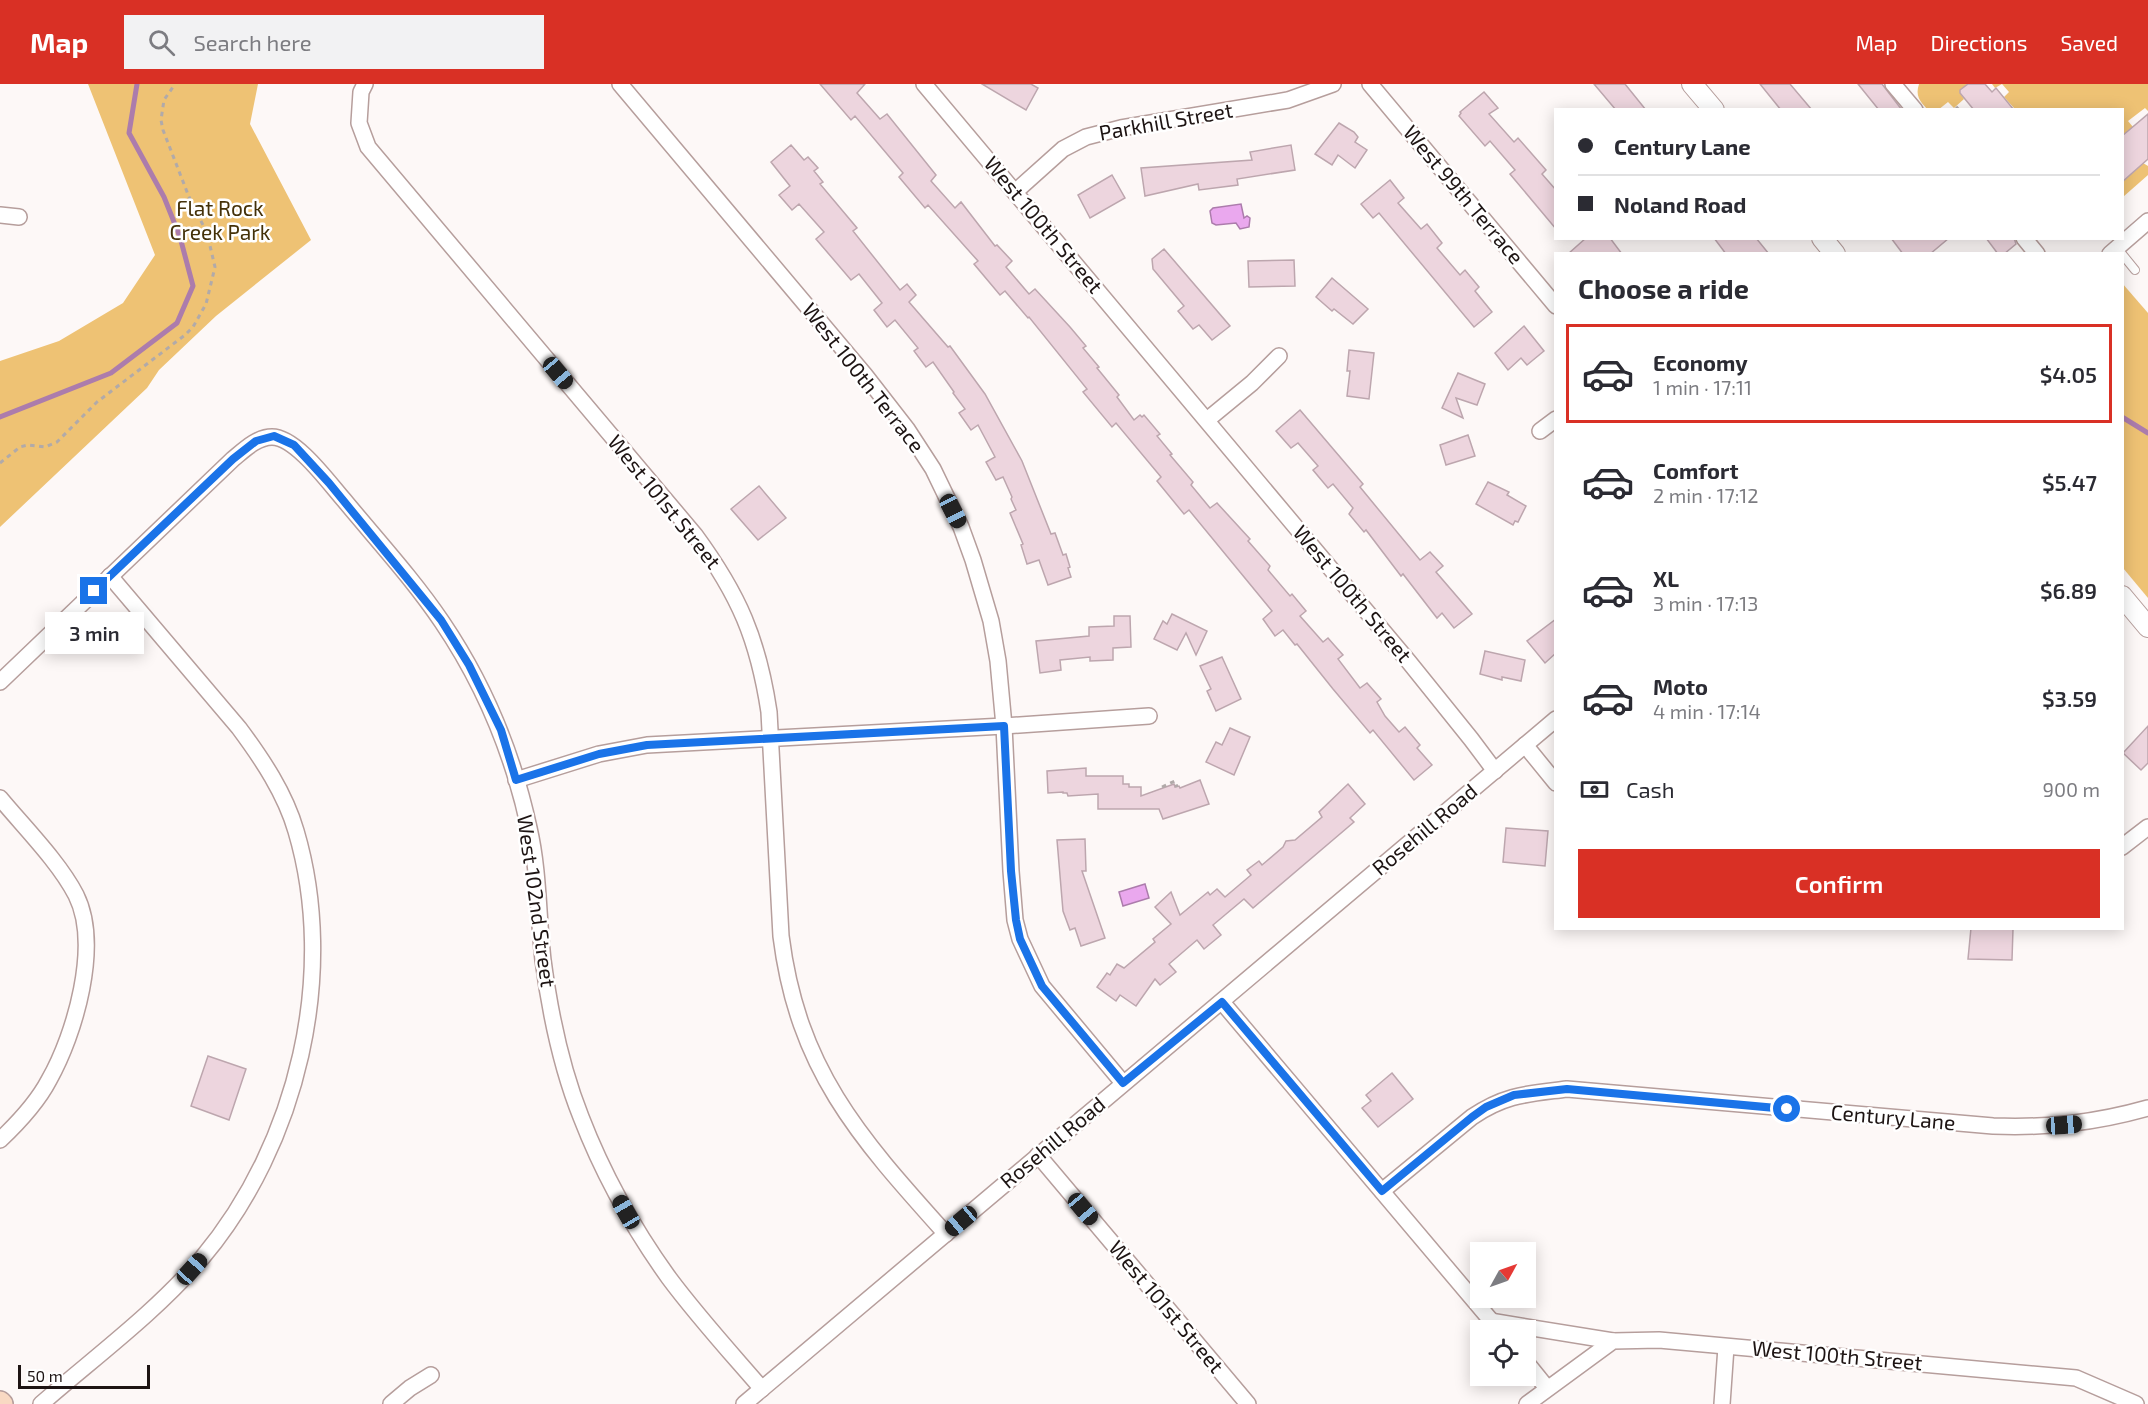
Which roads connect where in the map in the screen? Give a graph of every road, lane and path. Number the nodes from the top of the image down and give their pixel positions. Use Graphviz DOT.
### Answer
graph roads {
  1 [pos="175,84"];
  2 [pos="365,84"];
  3 [pos="620,84"];
  4 [pos="924,84"];
  5 [pos="1333,84"];
  6 [pos="1370,84"];
  7 [pos="1692,84"];
  8 [pos="1896,85"];
  9 [pos="1961,104"];
  10 [pos="1712,108"];
  11 [pos="1913,108"];
  12 [pos="1957,108"];
  13 [pos="1015,192"];
  14 [pos="0,215"];
  15 [pos="20,217"];
  16 [pos="2148,221"];
  17 [pos="1824,240"];
  18 [pos="2026,240"];
  19 [pos="1833,252"];
  20 [pos="2035,252"];
  21 [pos="2118,252"];
  22 [pos="2124,258"];
  23 [pos="2135,270"];
  24 [pos="1554,304"];
  25 [pos="1279,356"];
  26 [pos="1207,420"];
  27 [pos="1554,420"];
  28 [pos="1540,431"];
  29 [pos="0,463"];
  30 [pos="110,576"];
  31 [pos="2124,598"];
  32 [pos="2148,627"];
  33 [pos="0,682"];
  34 [pos="1149,716"];
  35 [pos="1554,721"];
  36 [pos="1004,726"];
  37 [pos="770,738"];
  38 [pos="1525,746"];
  39 [pos="1495,771"];
  40 [pos="516,780"];
  41 [pos="1554,781"];
  42 [pos="1162,787"];
  43 [pos="1177,787"];
  44 [pos="0,798"];
  45 [pos="2148,828"];
  46 [pos="2124,846"];
  47 [pos="1222,1002"];
  48 [pos="1123,1083"];
  49 [pos="2148,1108"];
  50 [pos="0,1140"];
  51 [pos="1038,1155"];
  52 [pos="1382,1191"];
  53 [pos="946,1234"];
  54 [pos="1491,1320"];
  55 [pos="1536,1331"];
  56 [pos="1613,1341"];
  57 [pos="1726,1347"];
  58 [pos="1536,1374"];
  59 [pos="431,1375"];
  60 [pos="1547,1388"];
  61 [pos="762,1389"];
  62 [pos="41,1404"];
  63 [pos="391,1404"];
  64 [pos="744,1404"];
  65 [pos="1248,1404"];
  66 [pos="1527,1404"];
  67 [pos="1722,1404"];
  68 [pos="2136,1404"];
  1 -- 29 [label="path"];
  2 -- 37 [label="street, West 101st Street"];
  3 -- 36 [label="street, West 100th Terrace"];
  4 -- 13 [label="street, West 100th Street"];
  5 -- 13 [label="street, Parkhill Street"];
  6 -- 24 [label="street, West 99th Terrace"];
  7 -- 10 [label="street"];
  8 -- 11 [label="street"];
  9 -- 12 [label="path"];
  13 -- 26 [label="street, West 100th Street"];
  14 -- 15 [label="street"];
  16 -- 21 [label="street"];
  17 -- 19 [label="street"];
  18 -- 20 [label="street"];
  22 -- 23 [label="lane"];
  25 -- 26 [label="street"];
  26 -- 39 [label="street, West 100th Street"];
  27 -- 28 [label="street"];
  30 -- 33 [label="street"];
  30 -- 40 [label="street, West 102nd Street"];
  30 -- 62 [label="street"];
  31 -- 32 [label="street"];
  34 -- 36 [label="street"];
  35 -- 38 [label="street, Rosehill Road"];
  36 -- 37 [label="street"];
  36 -- 48 [label="street, West 100th Terrace"];
  37 -- 40 [label="street"];
  37 -- 53 [label="street, West 101st Street"];
  38 -- 39 [label="street, Rosehill Road"];
  38 -- 41 [label="street"];
  39 -- 47 [label="street, Rosehill Road"];
  40 -- 61 [label="street, West 102nd Street"];
  42 -- 43 [label="path"];
  44 -- 50 [label="street"];
  45 -- 46 [label="street"];
  47 -- 48 [label="street, Rosehill Road"];
  47 -- 52 [label="street"];
  48 -- 51 [label="street, Rosehill Road"];
  49 -- 52 [label="street, Century Lane"];
  51 -- 53 [label="street, Rosehill Road"];
  51 -- 65 [label="street, West 101st Street"];
  52 -- 54 [label="street"];
  53 -- 61 [label="street, Rosehill Road"];
  55 -- 56 [label="street, West 100th Street"];
  56 -- 57 [label="street, West 100th Street"];
  56 -- 60 [label="street"];
  57 -- 67 [label="street"];
  57 -- 68 [label="street, West 100th Street"];
  58 -- 60 [label="street"];
  59 -- 63 [label="street"];
  60 -- 66 [label="street"];
  61 -- 64 [label="street, Rosehill Road"];
}
